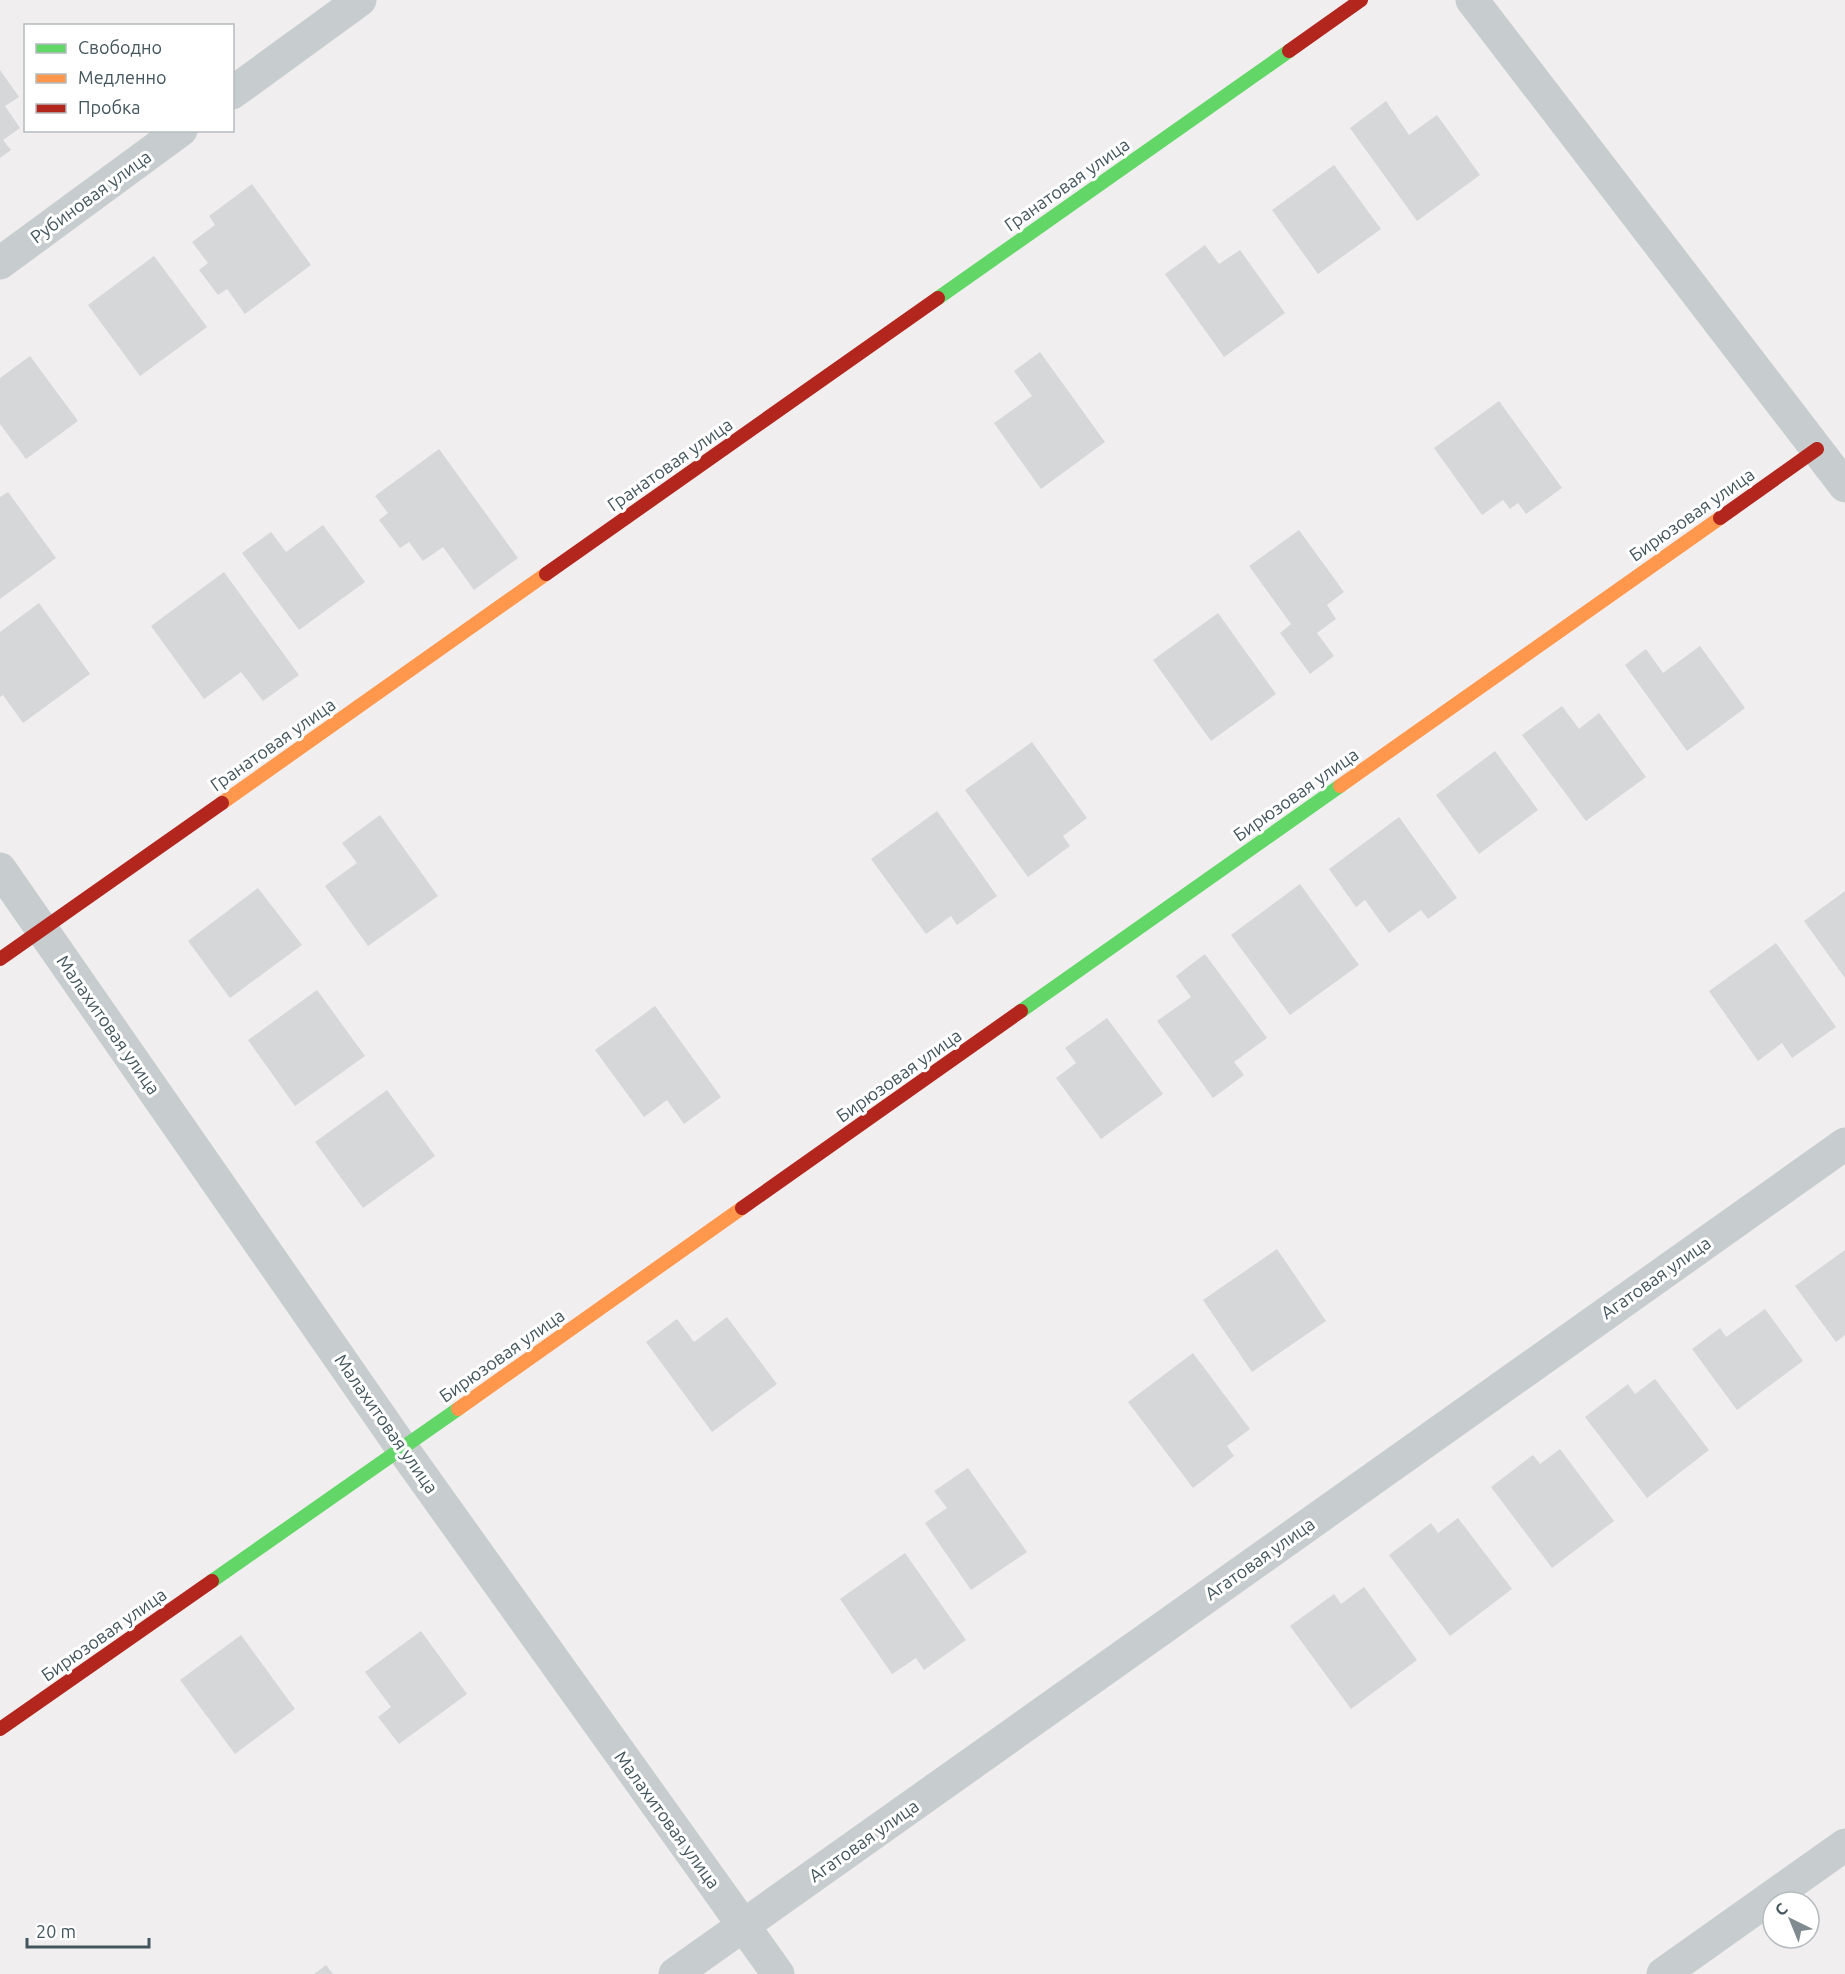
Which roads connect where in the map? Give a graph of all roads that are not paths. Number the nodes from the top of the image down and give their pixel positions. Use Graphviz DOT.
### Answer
graph roads {
  1 [pos="360,0"];
  2 [pos="1361,0"];
  3 [pos="1472,0"];
  4 [pos="234,92"];
  5 [pos="178,132"];
  6 [pos="0,263"];
  7 [pos="1816,449"];
  8 [pos="1845,486"];
  9 [pos="0,869"];
  10 [pos="41,930"];
  11 [pos="0,959"];
  12 [pos="1845,1144"];
  13 [pos="402,1448"];
  14 [pos="0,1729"];
  15 [pos="1845,1845"];
  16 [pos="743,1926"];
  17 [pos="675,1974"];
  18 [pos="778,1974"];
  19 [pos="1663,1974"];
  1 -- 4 [label="street"];
  2 -- 10 [label="street, Гранатовая улица"];
  3 -- 7 [label="street"];
  5 -- 6 [label="street, Рубиновая улица"];
  7 -- 8 [label="street"];
  7 -- 13 [label="street, Бирюзовая улица"];
  9 -- 10 [label="street, Малахитовая улица"];
  10 -- 11 [label="street, Гранатовая улица"];
  10 -- 13 [label="street, Малахитовая улица"];
  12 -- 16 [label="street, Агатовая улица"];
  13 -- 14 [label="street, Бирюзовая улица"];
  13 -- 16 [label="street, Малахитовая улица"];
  15 -- 19 [label="street"];
  16 -- 17 [label="street, Агатовая улица"];
  16 -- 18 [label="street, Малахитовая улица"];
}
